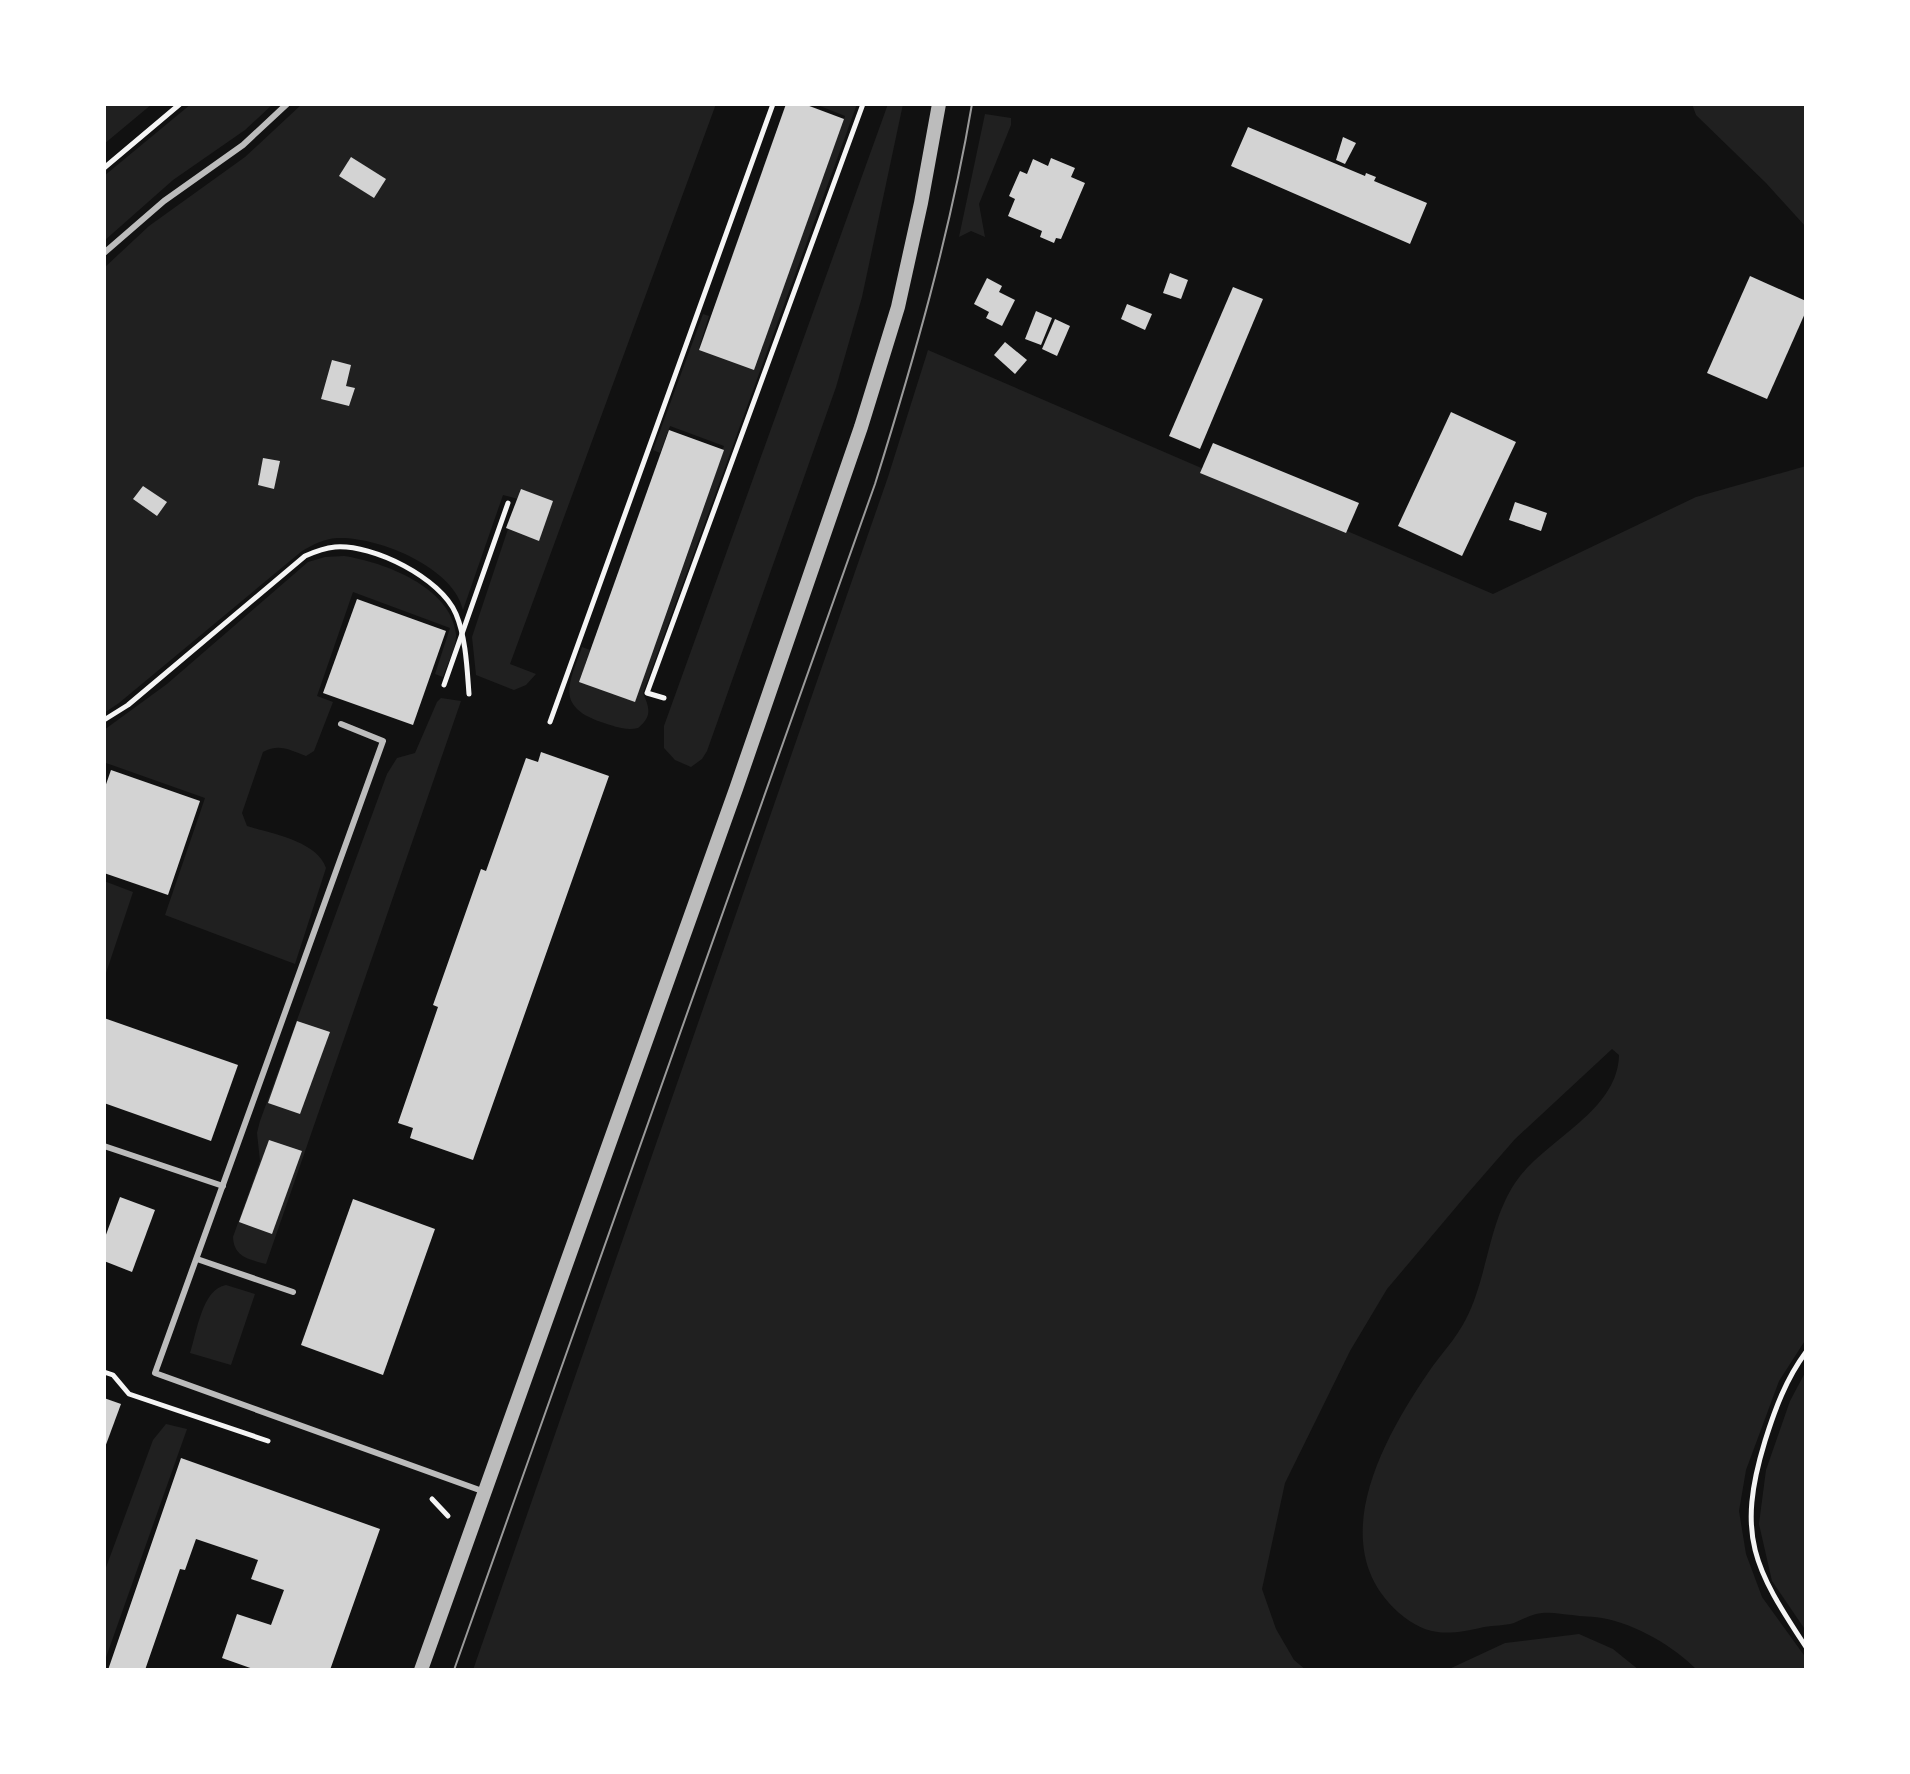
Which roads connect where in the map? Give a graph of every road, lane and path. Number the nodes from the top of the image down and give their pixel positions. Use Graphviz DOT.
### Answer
graph roads {
  1 [pos="180,104"];
  2 [pos="287,104"];
  3 [pos="773,104"];
  4 [pos="863,104"];
  5 [pos="939,104"];
  6 [pos="104,168"];
  7 [pos="104,253"];
  8 [pos="508,503"];
  9 [pos="461,636"];
  10 [pos="444,685"];
  11 [pos="469,694"];
  12 [pos="664,698"];
  13 [pos="104,720"];
  14 [pos="550,722"];
  15 [pos="341,724"];
  16 [pos="104,1146"];
  17 [pos="223,1186"];
  18 [pos="197,1259"];
  19 [pos="293,1292"];
  20 [pos="1806,1352"];
  21 [pos="485,1492"];
  22 [pos="1806,1647"];
  23 [pos="421,1670"];
  1 -- 6 [label="path"];
  2 -- 7 [label="lane"];
  3 -- 14 [label="path"];
  4 -- 12 [label="path"];
  5 -- 21 [label="street"];
  8 -- 9 [label="path"];
  9 -- 10 [label="path"];
  9 -- 11 [label="path"];
  9 -- 13 [label="path"];
  15 -- 17 [label="lane"];
  16 -- 17 [label="lane"];
  17 -- 18 [label="lane"];
  18 -- 19 [label="lane"];
  18 -- 21 [label="lane"];
  20 -- 22 [label="path"];
  21 -- 23 [label="street"];
}
